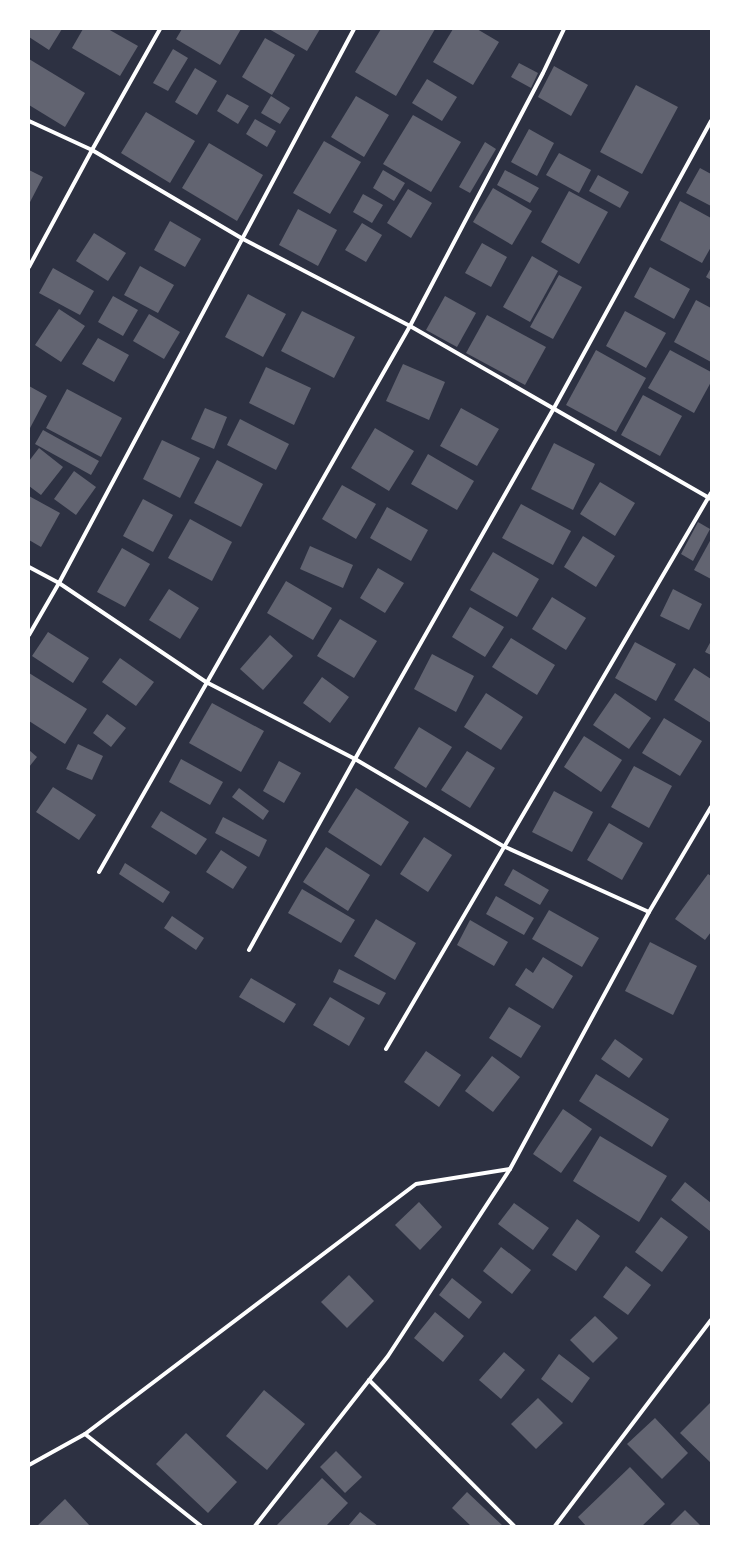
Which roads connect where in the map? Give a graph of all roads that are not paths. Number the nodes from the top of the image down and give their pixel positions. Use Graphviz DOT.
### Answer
graph roads {
  1 [pos="160,29"];
  2 [pos="354,29"];
  3 [pos="564,29"];
  4 [pos="29,121"];
  5 [pos="711,121"];
  6 [pos="92,150"];
  7 [pos="243,239"];
  8 [pos="29,267"];
  9 [pos="410,326"];
  10 [pos="554,408"];
  11 [pos="711,493"];
  12 [pos="710,498"];
  13 [pos="29,567"];
  14 [pos="59,583"];
  15 [pos="29,636"];
  16 [pos="206,682"];
  17 [pos="355,759"];
  18 [pos="711,807"];
  19 [pos="503,846"];
  20 [pos="99,872"];
  21 [pos="649,912"];
  22 [pos="248,950"];
  23 [pos="386,1049"];
  24 [pos="510,1169"];
  25 [pos="711,1320"];
  26 [pos="369,1380"];
  27 [pos="85,1434"];
  28 [pos="29,1465"];
  29 [pos="200,1526"];
  30 [pos="255,1526"];
  31 [pos="514,1526"];
  32 [pos="555,1526"];
  1 -- 6 [label="street"];
  2 -- 7 [label="street"];
  3 -- 9 [label="street"];
  4 -- 6 [label="street"];
  5 -- 10 [label="street"];
  6 -- 7 [label="street"];
  6 -- 8 [label="street"];
  7 -- 9 [label="street"];
  7 -- 14 [label="street"];
  9 -- 10 [label="street"];
  9 -- 16 [label="street"];
  10 -- 12 [label="street"];
  10 -- 17 [label="street"];
  11 -- 12 [label="street"];
  12 -- 19 [label="street"];
  13 -- 14 [label="street"];
  14 -- 15 [label="street"];
  14 -- 16 [label="street"];
  16 -- 17 [label="street"];
  16 -- 20 [label="street"];
  17 -- 19 [label="street"];
  17 -- 22 [label="street"];
  18 -- 21 [label="street"];
  19 -- 21 [label="street"];
  19 -- 23 [label="street"];
  21 -- 24 [label="street"];
  24 -- 26 [label="street"];
  24 -- 27 [label="street"];
  25 -- 32 [label="street"];
  26 -- 30 [label="street"];
  26 -- 31 [label="street"];
  27 -- 28 [label="street"];
  27 -- 29 [label="street"];
}
